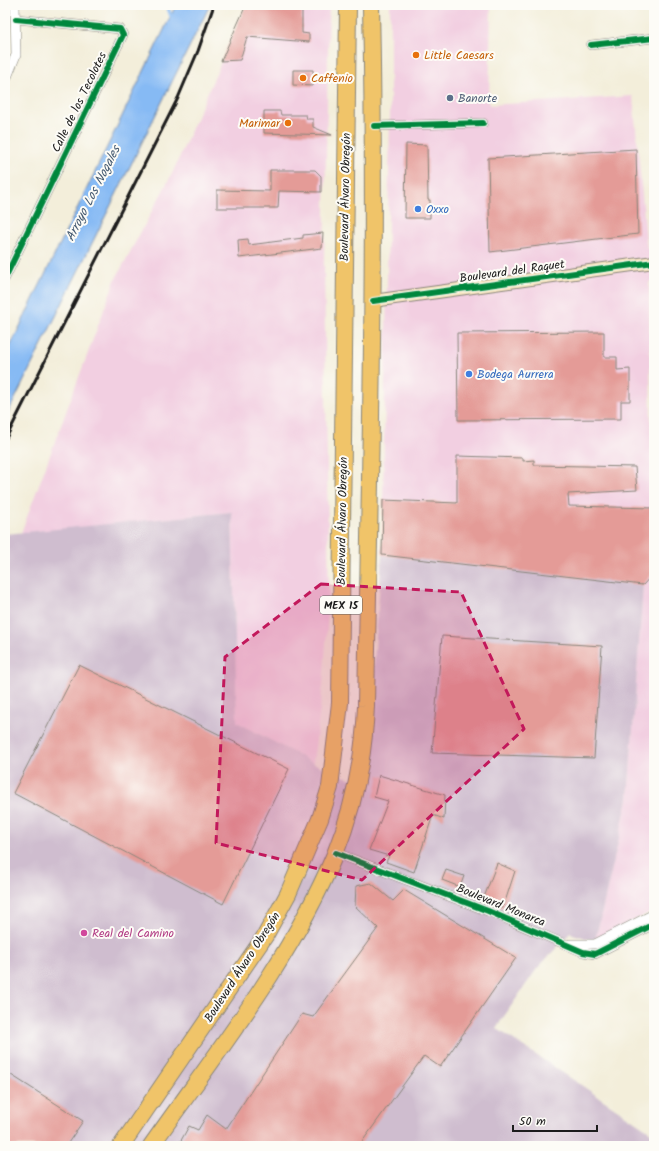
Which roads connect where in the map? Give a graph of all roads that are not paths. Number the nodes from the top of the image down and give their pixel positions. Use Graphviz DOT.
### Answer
graph roads {
  1 [pos="15,5"];
  2 [pos="348,5"];
  3 [pos="371,5"];
  4 [pos="16,19"];
  5 [pos="654,38"];
  6 [pos="591,45"];
  7 [pos="5,82"];
  8 [pos="483,123"];
  9 [pos="374,126"];
  10 [pos="654,262"];
  11 [pos="5,278"];
  12 [pos="373,301"];
  13 [pos="336,853"];
  14 [pos="654,914"];
  15 [pos="654,924"];
  16 [pos="565,943"];
  17 [pos="121,1146"];
  18 [pos="151,1146"];
  1 -- 4 [label="street"];
  2 -- 17 [label="highway, Boulevard Álvaro Obregón / MEX 15"];
  3 -- 9 [label="highway, MEX 15"];
  4 -- 7 [label="street"];
  4 -- 11 [label="street, Calle de los Tecolotes"];
  5 -- 6 [label="street"];
  8 -- 9 [label="street"];
  9 -- 12 [label="highway, MEX 15"];
  10 -- 12 [label="street, Boulevard del Raquet"];
  12 -- 13 [label="highway, MEX 15"];
  13 -- 16 [label="street, Boulevard Monarca"];
  13 -- 18 [label="highway, MEX 15"];
  14 -- 16 [label="street, Boulevard Monarca"];
  15 -- 16 [label="street, Boulevard Monarca"];
}
